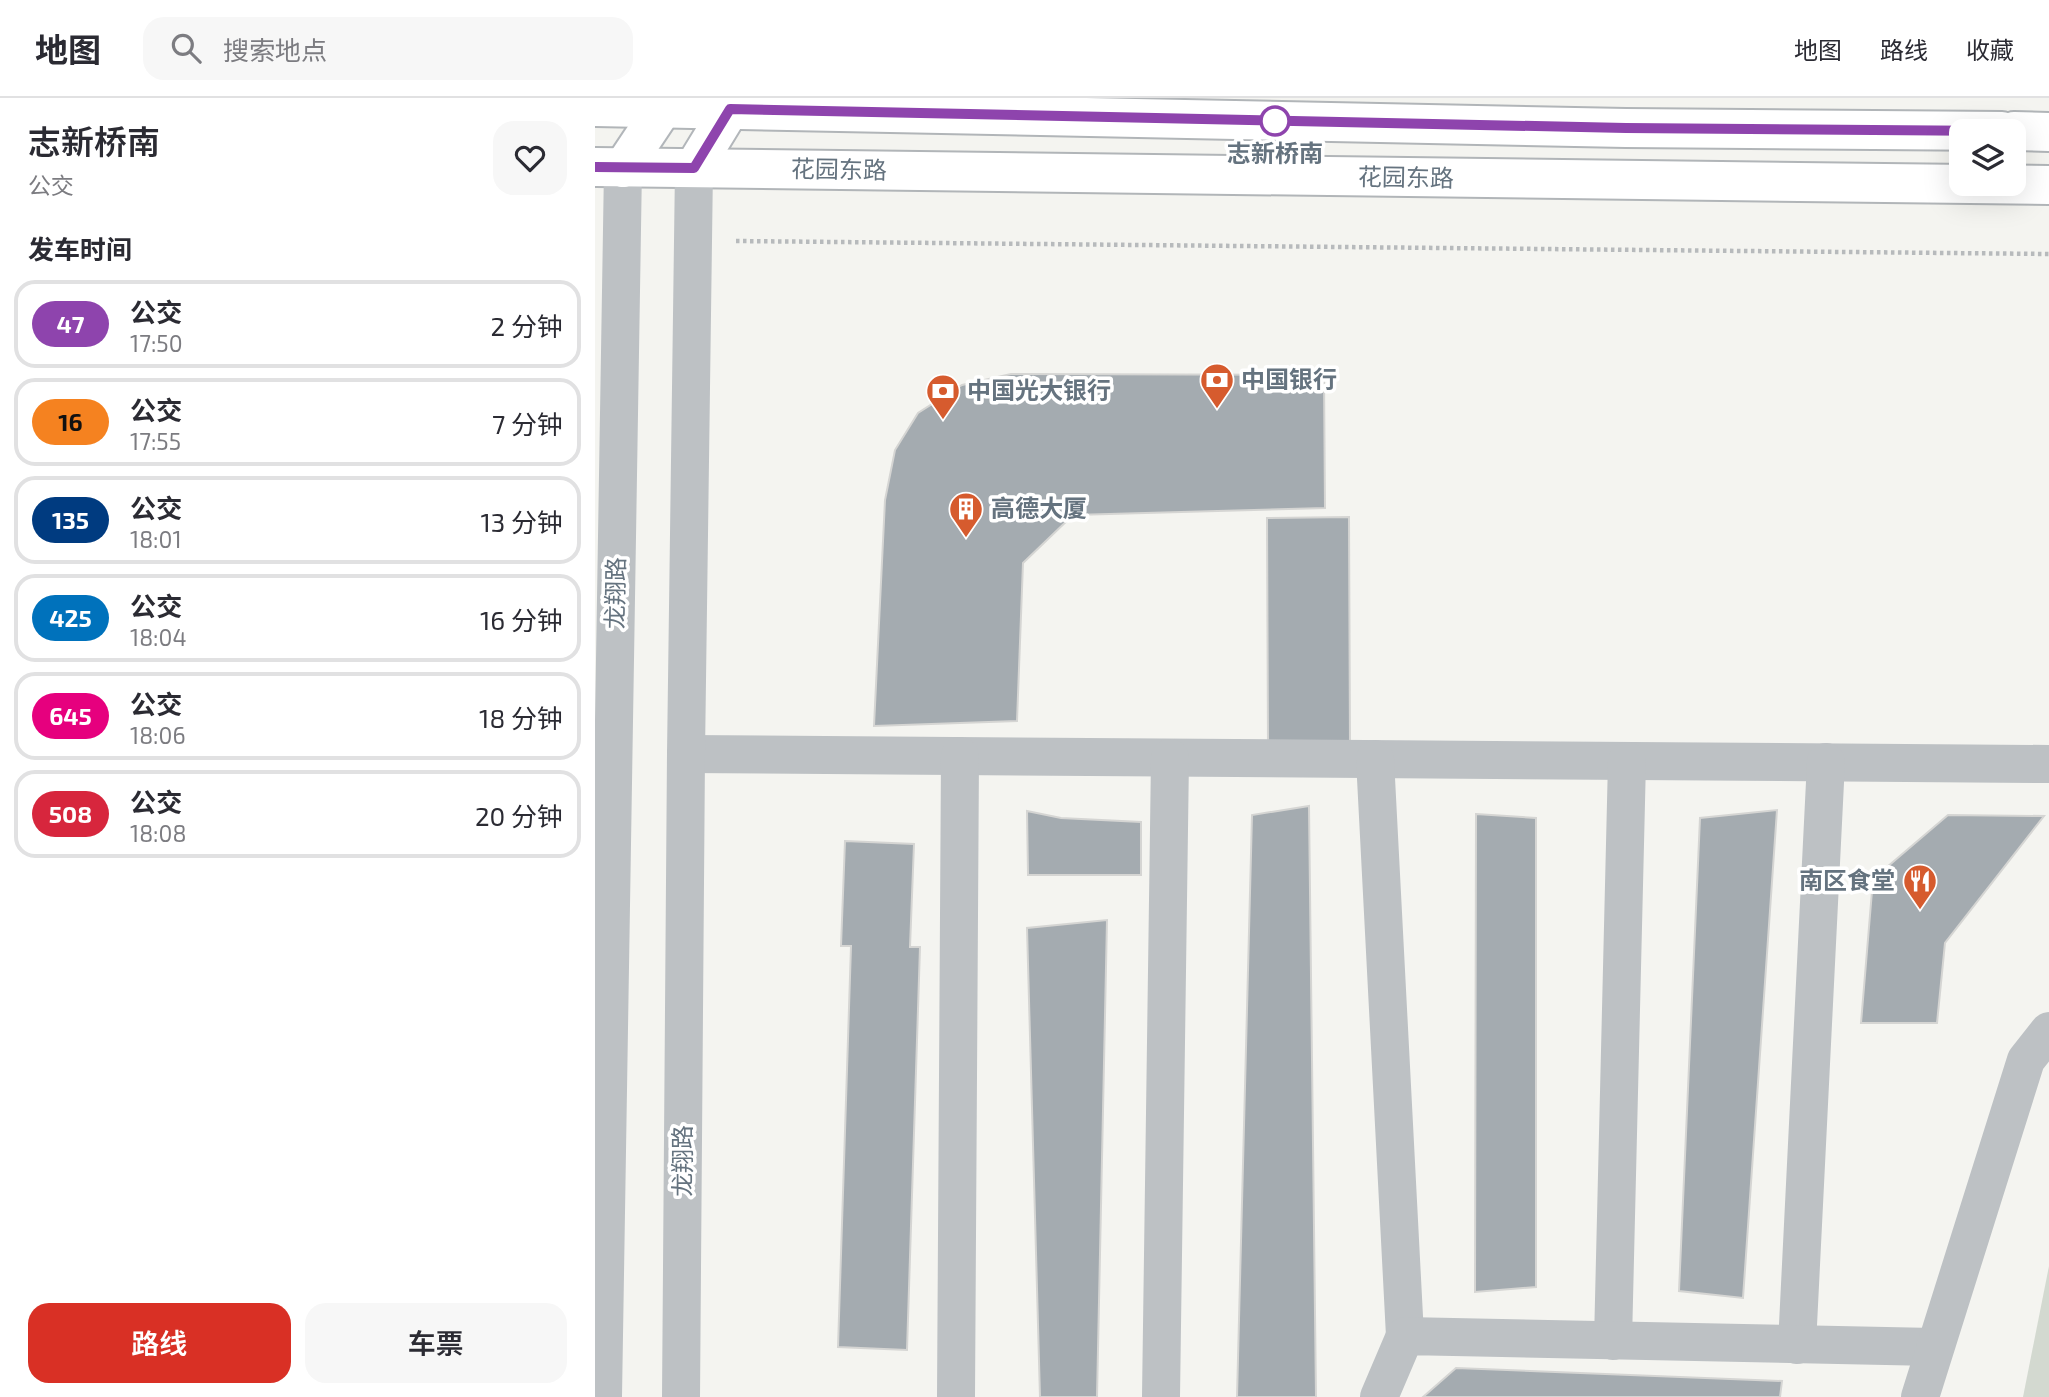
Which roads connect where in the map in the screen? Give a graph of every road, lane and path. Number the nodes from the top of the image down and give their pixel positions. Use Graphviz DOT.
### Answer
graph roads {
  1 [pos="663,103"];
  2 [pos="730,104"];
  3 [pos="595,107"];
  4 [pos="1949,131"];
  5 [pos="2026,131"];
  6 [pos="2049,132"];
  7 [pos="609,168"];
  8 [pos="694,168"];
  9 [pos="2049,186"];
  10 [pos="693,240"];
  11 [pos="2049,254"];
  12 [pos="686,754"];
  13 [pos="960,755"];
  14 [pos="1171,758"];
  15 [pos="1375,759"];
  16 [pos="1627,761"];
  17 [pos="1826,762"];
  18 [pos="2049,764"];
  19 [pos="2049,1031"];
  20 [pos="1405,1336"];
  21 [pos="1613,1341"];
  22 [pos="1797,1345"];
  23 [pos="1934,1347"];
  24 [pos="603,1397"];
  25 [pos="681,1397"];
  26 [pos="956,1397"];
  27 [pos="1161,1397"];
  28 [pos="1380,1397"];
  29 [pos="1920,1397"];
  1 -- 2 [label="main road"];
  1 -- 3 [label="main road"];
  1 -- 7 [label="main road"];
  2 -- 4 [label="main road"];
  2 -- 8 [label="main road"];
  5 -- 6 [label="main road"];
  7 -- 8 [label="main road, 花园东路"];
  7 -- 24 [label="street, 龙翔路"];
  8 -- 9 [label="main road, 花园东路"];
  8 -- 10 [label="street, 龙翔路"];
  10 -- 11 [label="path"];
  10 -- 12 [label="street, 龙翔路"];
  12 -- 13 [label="street"];
  12 -- 25 [label="street, 龙翔路"];
  13 -- 14 [label="street"];
  13 -- 26 [label="street"];
  14 -- 15 [label="street"];
  14 -- 27 [label="street"];
  15 -- 16 [label="street"];
  15 -- 20 [label="street"];
  16 -- 17 [label="street"];
  16 -- 21 [label="street"];
  17 -- 18 [label="street"];
  17 -- 22 [label="street"];
  19 -- 23 [label="street"];
  20 -- 21 [label="street"];
  20 -- 28 [label="street"];
  21 -- 22 [label="street"];
  22 -- 23 [label="street"];
  23 -- 29 [label="street"];
}
